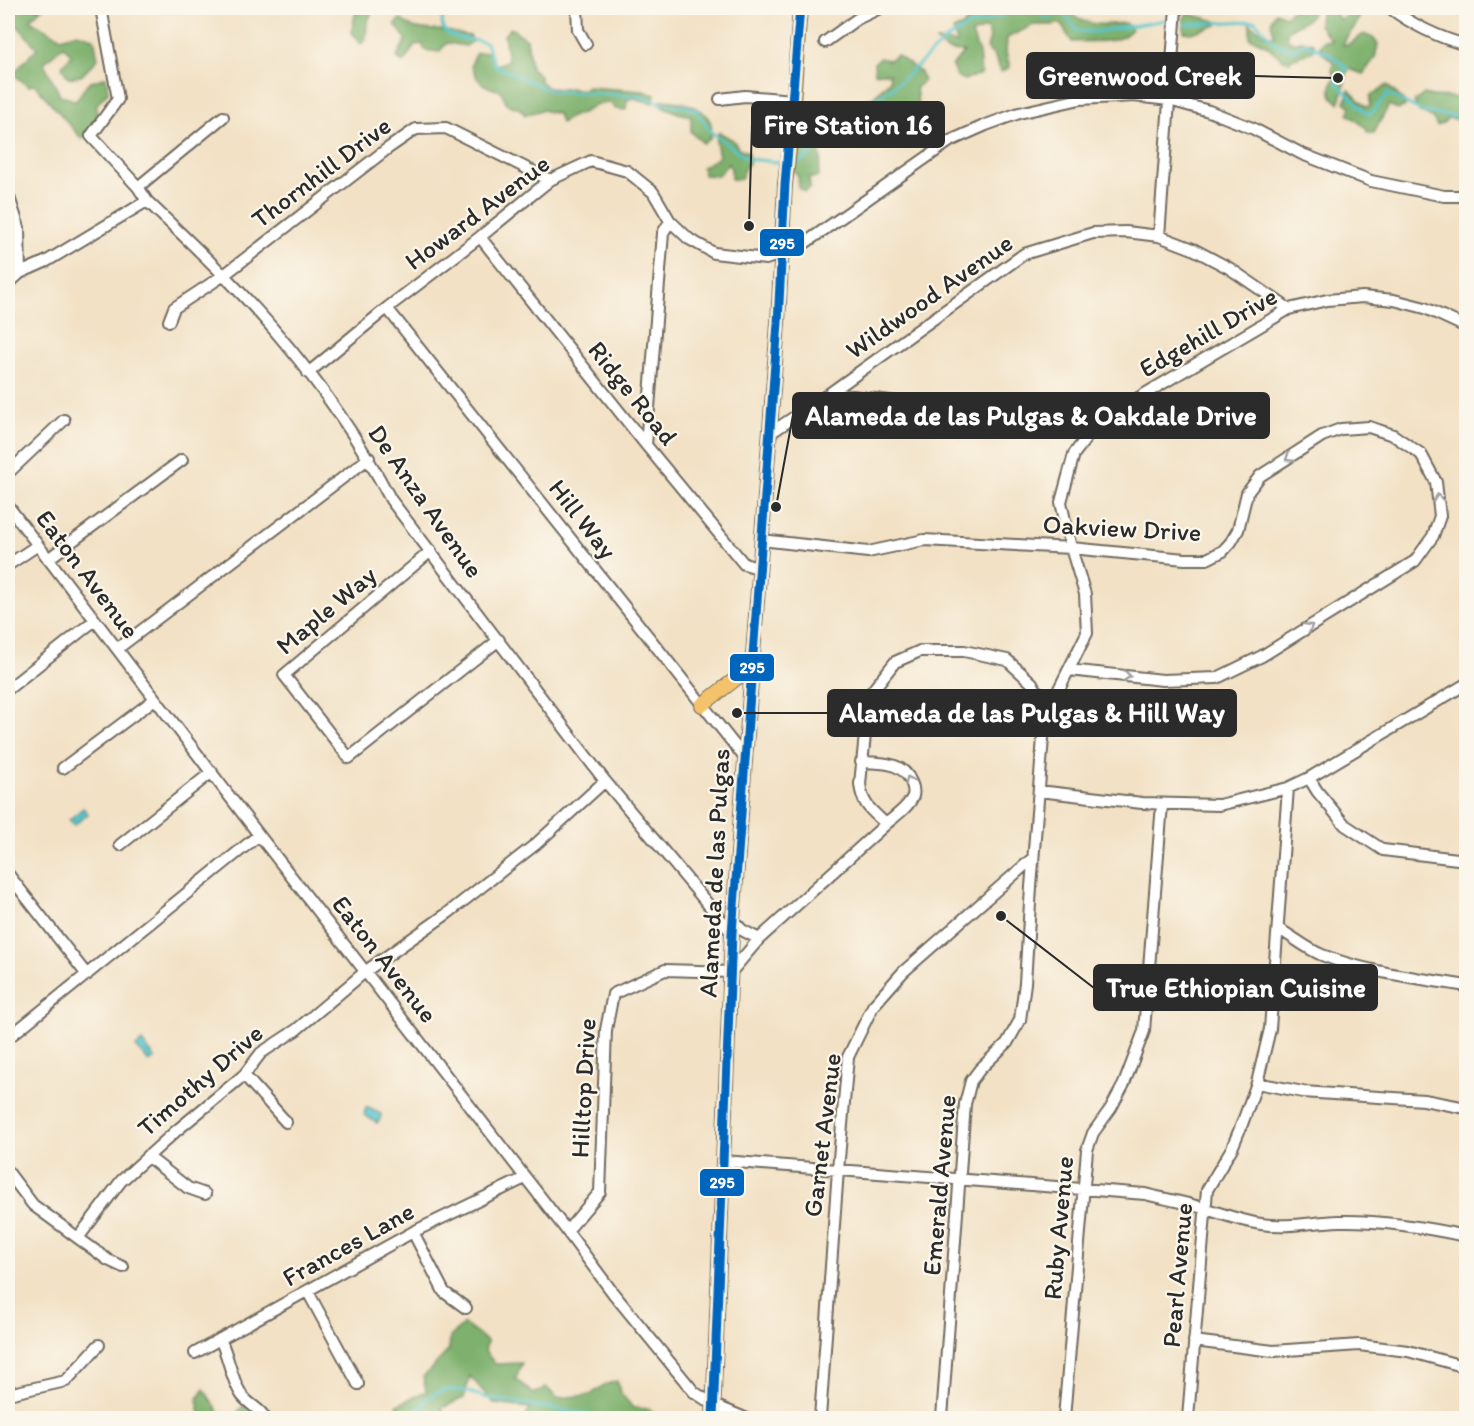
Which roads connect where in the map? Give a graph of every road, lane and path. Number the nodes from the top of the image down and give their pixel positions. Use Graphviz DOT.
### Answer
graph roads {
  1 [pos="101,8"];
  2 [pos="577,8"];
  3 [pos="800,8"];
  4 [pos="880,8"];
  5 [pos="1176,8"];
  6 [pos="1390,8"];
  7 [pos="825,42"];
  8 [pos="586,44"];
  9 [pos="1467,45"];
  10 [pos="720,99"];
  11 [pos="793,100"];
  12 [pos="1169,100"];
  13 [pos="223,117"];
  14 [pos="550,180"];
  15 [pos="138,187"];
  16 [pos="8,194"];
  17 [pos="1467,196"];
  18 [pos="147,201"];
  19 [pos="670,221"];
  20 [pos="1159,236"];
  21 [pos="480,237"];
  22 [pos="782,255"];
  23 [pos="20,273"];
  24 [pos="224,275"];
  25 [pos="8,285"];
  26 [pos="387,308"];
  27 [pos="1289,309"];
  28 [pos="168,321"];
  29 [pos="1467,327"];
  30 [pos="308,373"];
  31 [pos="830,393"];
  32 [pos="64,420"];
  33 [pos="1099,421"];
  34 [pos="769,434"];
  35 [pos="646,446"];
  36 [pos="369,458"];
  37 [pos="182,460"];
  38 [pos="8,473"];
  39 [pos="8,506"];
  40 [pos="761,540"];
  41 [pos="38,545"];
  42 [pos="1071,548"];
  43 [pos="431,551"];
  44 [pos="48,559"];
  45 [pos="8,565"];
  46 [pos="758,568"];
  47 [pos="95,620"];
  48 [pos="499,640"];
  49 [pos="117,649"];
  50 [pos="751,667"];
  51 [pos="1069,670"];
  52 [pos="1467,684"];
  53 [pos="8,689"];
  54 [pos="155,699"];
  55 [pos="702,705"];
  56 [pos="1048,711"];
  57 [pos="744,757"];
  58 [pos="861,762"];
  59 [pos="63,768"];
  60 [pos="212,771"];
  61 [pos="1309,778"];
  62 [pos="605,781"];
  63 [pos="1288,788"];
  64 [pos="1039,791"];
  65 [pos="1162,804"];
  66 [pos="886,824"];
  67 [pos="259,835"];
  68 [pos="120,845"];
  69 [pos="1033,858"];
  70 [pos="1467,860"];
  71 [pos="8,874"];
  72 [pos="732,926"];
  73 [pos="1279,929"];
  74 [pos="759,939"];
  75 [pos="366,971"];
  76 [pos="731,972"];
  77 [pos="87,975"];
  78 [pos="1467,986"];
  79 [pos="8,1038"];
  80 [pos="244,1075"];
  81 [pos="1257,1083"];
  82 [pos="1467,1108"];
  83 [pos="286,1122"];
  84 [pos="147,1156"];
  85 [pos="724,1161"];
  86 [pos="838,1170"];
  87 [pos="8,1172"];
  88 [pos="525,1178"];
  89 [pos="960,1180"];
  90 [pos="1084,1190"];
  91 [pos="204,1194"];
  92 [pos="1204,1208"];
  93 [pos="567,1231"];
  94 [pos="413,1232"];
  95 [pos="1467,1236"];
  96 [pos="78,1238"];
  97 [pos="123,1267"];
  98 [pos="308,1292"];
  99 [pos="466,1308"];
  100 [pos="220,1339"];
  101 [pos="1194,1341"];
  102 [pos="99,1345"];
  103 [pos="195,1353"];
  104 [pos="1467,1367"];
  105 [pos="358,1384"];
  106 [pos="8,1394"];
  107 [pos="713,1412"];
  108 [pos="265,1419"];
  109 [pos="745,1419"];
  110 [pos="820,1419"];
  111 [pos="942,1419"];
  112 [pos="1064,1419"];
  113 [pos="1188,1419"];
  1 -- 15 [label="street, De Anza Avenue"];
  2 -- 8 [label="street"];
  3 -- 11 [label="main road, Alameda de las Pulgas"];
  4 -- 7 [label="street"];
  5 -- 12 [label="street"];
  6 -- 9 [label="street"];
  10 -- 11 [label="street"];
  11 -- 22 [label="main road, Alameda de las Pulgas"];
  12 -- 17 [label="street, Howard Avenue"];
  12 -- 20 [label="street"];
  12 -- 22 [label="street, Howard Avenue"];
  13 -- 15 [label="street"];
  14 -- 19 [label="street, Howard Avenue"];
  14 -- 21 [label="street, Howard Avenue"];
  14 -- 24 [label="street, Thornhill Drive"];
  15 -- 18 [label="street, De Anza Avenue"];
  16 -- 23 [label="street"];
  18 -- 23 [label="street"];
  18 -- 24 [label="street, De Anza Avenue"];
  19 -- 22 [label="street, Howard Avenue"];
  19 -- 35 [label="street"];
  20 -- 27 [label="street, Wildwood Avenue"];
  20 -- 31 [label="street, Wildwood Avenue"];
  21 -- 26 [label="street, Howard Avenue"];
  21 -- 35 [label="street, Ridge Road"];
  22 -- 34 [label="main road, Alameda de las Pulgas"];
  23 -- 25 [label="street"];
  24 -- 28 [label="street, Thornhill Drive"];
  24 -- 30 [label="street, De Anza Avenue"];
  26 -- 30 [label="street, Howard Avenue"];
  26 -- 55 [label="street, Hill Way"];
  27 -- 29 [label="street, Edgehill Drive"];
  27 -- 33 [label="street, Edgehill Drive"];
  30 -- 36 [label="street, De Anza Avenue"];
  31 -- 33 [label="street"];
  31 -- 34 [label="street, Wildwood Avenue"];
  32 -- 38 [label="street"];
  33 -- 42 [label="street, Emerald Avenue"];
  34 -- 40 [label="main road, Alameda de las Pulgas"];
  35 -- 46 [label="street, Ridge Road"];
  36 -- 43 [label="street, De Anza Avenue"];
  36 -- 49 [label="street"];
  37 -- 44 [label="street"];
  39 -- 41 [label="street, Eaton Avenue"];
  40 -- 42 [label="street, Oakview Drive"];
  40 -- 46 [label="main road, Alameda de las Pulgas"];
  41 -- 44 [label="street, Eaton Avenue"];
  41 -- 45 [label="street"];
  42 -- 51 [label="street, Emerald Avenue"];
  51 -- 42 [label="street, Oakview Drive, one-way"];
  43 -- 48 [label="street, De Anza Avenue"];
  43 -- 48 [label="street, Maple Way"];
  44 -- 47 [label="street, Eaton Avenue"];
  46 -- 50 [label="main road, Alameda de las Pulgas"];
  47 -- 49 [label="street, Eaton Avenue"];
  47 -- 53 [label="street"];
  48 -- 62 [label="street, De Anza Avenue"];
  49 -- 54 [label="street, Eaton Avenue"];
  50 -- 55 [label="main road"];
  50 -- 57 [label="main road, Alameda de las Pulgas"];
  51 -- 56 [label="street, Emerald Avenue"];
  52 -- 61 [label="street"];
  54 -- 59 [label="street"];
  54 -- 60 [label="street, Eaton Avenue"];
  55 -- 57 [label="street, Hill Way"];
  56 -- 58 [label="street"];
  56 -- 64 [label="street, Emerald Avenue"];
  57 -- 72 [label="main road, Alameda de las Pulgas"];
  58 -- 66 [label="street"];
  66 -- 58 [label="street, one-way"];
  60 -- 67 [label="street, Eaton Avenue"];
  60 -- 68 [label="street"];
  61 -- 63 [label="street"];
  61 -- 70 [label="street"];
  62 -- 72 [label="street, De Anza Avenue"];
  62 -- 75 [label="street, Timothy Drive"];
  63 -- 65 [label="street"];
  63 -- 73 [label="street, Pearl Avenue"];
  64 -- 65 [label="street"];
  64 -- 69 [label="street, Emerald Avenue"];
  65 -- 90 [label="street, Ruby Avenue"];
  66 -- 74 [label="street"];
  67 -- 75 [label="street, Eaton Avenue"];
  67 -- 77 [label="street"];
  69 -- 86 [label="street, Garnet Avenue"];
  69 -- 89 [label="street, Emerald Avenue"];
  71 -- 77 [label="street"];
  72 -- 74 [label="street"];
  72 -- 76 [label="main road, Alameda de las Pulgas"];
  73 -- 78 [label="street"];
  73 -- 81 [label="street, Pearl Avenue"];
  74 -- 76 [label="street"];
  75 -- 80 [label="street, Timothy Drive"];
  75 -- 88 [label="street, Eaton Avenue"];
  76 -- 85 [label="main road, Alameda de las Pulgas"];
  76 -- 93 [label="street, Hilltop Drive"];
  77 -- 79 [label="street"];
  80 -- 83 [label="street"];
  80 -- 84 [label="street, Timothy Drive"];
  81 -- 82 [label="street"];
  81 -- 92 [label="street, Pearl Avenue"];
  84 -- 91 [label="street"];
  84 -- 96 [label="street, Timothy Drive"];
  85 -- 86 [label="street"];
  85 -- 107 [label="main road, Alameda de las Pulgas"];
  86 -- 89 [label="street"];
  86 -- 110 [label="street, Garnet Avenue"];
  87 -- 96 [label="street"];
  88 -- 93 [label="street, Eaton Avenue"];
  88 -- 94 [label="street, Frances Lane"];
  89 -- 90 [label="street"];
  89 -- 111 [label="street, Emerald Avenue"];
  90 -- 92 [label="street"];
  90 -- 112 [label="street, Ruby Avenue"];
  92 -- 95 [label="street"];
  92 -- 101 [label="street, Pearl Avenue"];
  93 -- 107 [label="street, Eaton Avenue"];
  94 -- 98 [label="street, Frances Lane"];
  94 -- 99 [label="street"];
  96 -- 97 [label="street"];
  98 -- 100 [label="street, Frances Lane"];
  98 -- 105 [label="street"];
  100 -- 103 [label="street, Frances Lane"];
  100 -- 108 [label="street"];
  101 -- 104 [label="street"];
  101 -- 113 [label="street, Pearl Avenue"];
  102 -- 106 [label="street"];
  107 -- 109 [label="street, Eaton Avenue"];
}
